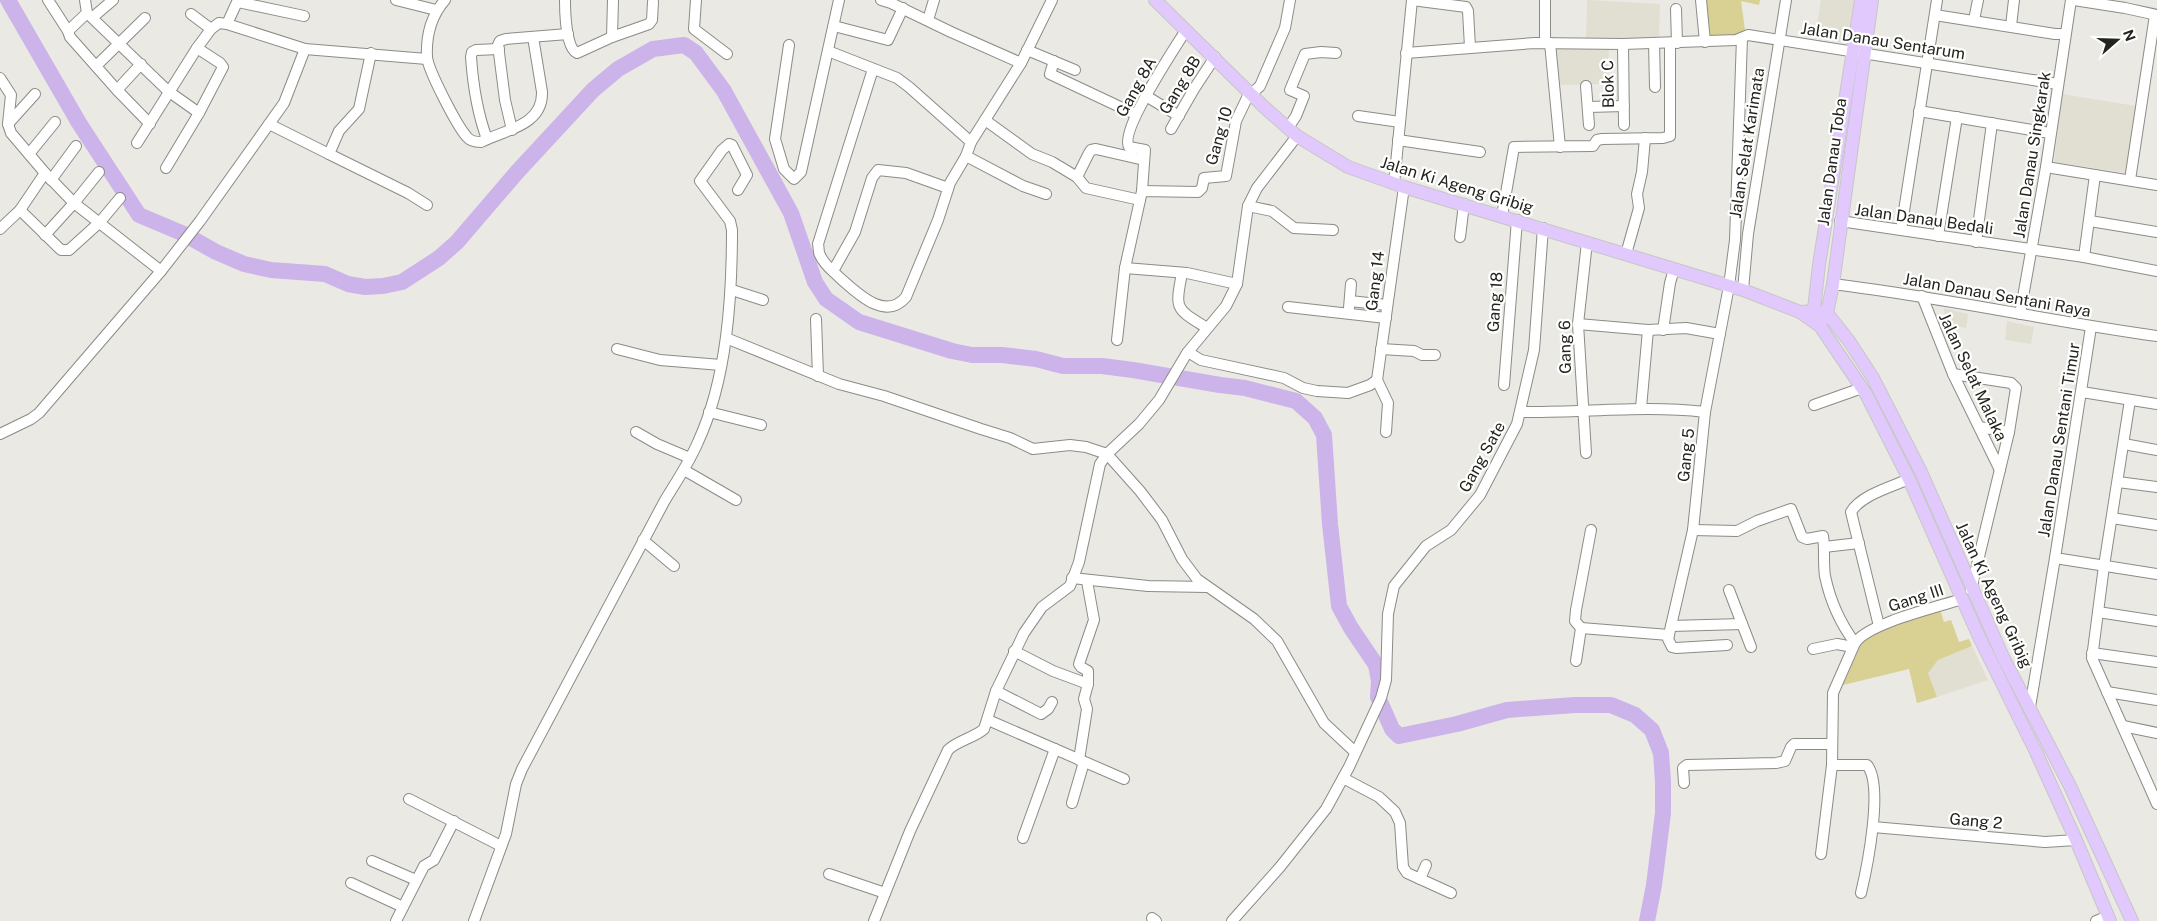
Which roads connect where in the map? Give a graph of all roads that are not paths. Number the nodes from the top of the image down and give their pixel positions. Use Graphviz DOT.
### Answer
graph roads {
  1 [pos="48,0"];
  2 [pos="85,0"];
  3 [pos="113,0"];
  4 [pos="396,0"];
  5 [pos="445,0"];
  6 [pos="565,0"];
  7 [pos="613,0"];
  8 [pos="696,0"];
  9 [pos="839,0"];
  10 [pos="881,0"];
  11 [pos="934,0"];
  12 [pos="1052,0"];
  13 [pos="1156,0"];
  14 [pos="1290,0"];
  15 [pos="1412,0"];
  16 [pos="1545,0"];
  17 [pos="1701,0"];
  18 [pos="1786,0"];
  19 [pos="1861,0"];
  20 [pos="1872,0"];
  21 [pos="1938,0"];
  22 [pos="1978,0"];
  23 [pos="2014,0"];
  24 [pos="2072,0"];
  25 [pos="238,1"];
  26 [pos="653,2"];
  27 [pos="903,8"];
  28 [pos="1676,9"];
  29 [pos="436,10"];
  30 [pos="191,14"];
  31 [pos="90,15"];
  32 [pos="1935,15"];
  33 [pos="2156,15"];
  34 [pos="304,16"];
  35 [pos="145,18"];
  36 [pos="928,20"];
  37 [pos="1974,20"];
  38 [pos="227,24"];
  39 [pos="834,26"];
  40 [pos="2011,26"];
  41 [pos="211,29"];
  42 [pos="1186,30"];
  43 [pos="68,31"];
  44 [pos="568,34"];
  45 [pos="2065,34"];
  46 [pos="534,37"];
  47 [pos="612,37"];
  48 [pos="1742,38"];
  49 [pos="1779,39"];
  50 [pos="1705,42"];
  51 [pos="1547,43"];
  52 [pos="1654,43"];
  53 [pos="1674,43"];
  54 [pos="119,44"];
  55 [pos="1623,44"];
  56 [pos="789,45"];
  57 [pos="1470,47"];
  58 [pos="197,48"];
  59 [pos="305,49"];
  60 [pos="499,49"];
  61 [pos="1027,50"];
  62 [pos="828,51"];
  63 [pos="1858,52"];
  64 [pos="372,53"];
  65 [pos="1336,53"];
  66 [pos="1406,53"];
  67 [pos="727,54"];
  68 [pos="1215,57"];
  69 [pos="427,59"];
  70 [pos="2153,59"];
  71 [pos="1054,61"];
  72 [pos="1927,62"];
  73 [pos="1021,63"];
  74 [pos="141,64"];
  75 [pos="96,66"];
  76 [pos="873,69"];
  77 [pos="1075,70"];
  78 [pos="0,78"];
  79 [pos="2058,84"];
  80 [pos="1586,86"];
  81 [pos="1655,87"];
  82 [pos="117,90"];
  83 [pos="168,91"];
  84 [pos="35,94"];
  85 [pos="1252,94"];
  86 [pos="1146,96"];
  87 [pos="1624,106"];
  88 [pos="1588,107"];
  89 [pos="1919,111"];
  90 [pos="199,113"];
  91 [pos="1135,114"];
  92 [pos="1179,116"];
  93 [pos="1358,116"];
  94 [pos="1957,116"];
  95 [pos="985,120"];
  96 [pos="55,122"];
  97 [pos="1400,122"];
  98 [pos="1992,123"];
  99 [pos="8,124"];
  100 [pos="150,124"];
  101 [pos="269,124"];
  102 [pos="1624,124"];
  103 [pos="1589,125"];
  104 [pos="512,130"];
  105 [pos="1171,130"];
  106 [pos="1293,132"];
  107 [pos="2050,133"];
  108 [pos="487,138"];
  109 [pos="1645,138"];
  110 [pos="1398,140"];
  111 [pos="971,142"];
  112 [pos="137,143"];
  113 [pos="76,146"];
  114 [pos="1560,147"];
  115 [pos="1480,152"];
  116 [pos="29,154"];
  117 [pos="329,154"];
  118 [pos="1145,155"];
  119 [pos="966,156"];
  120 [pos="2046,167"];
  121 [pos="166,168"];
  122 [pos="99,172"];
  123 [pos="2095,175"];
  124 [pos="48,176"];
  125 [pos="1077,177"];
  126 [pos="2130,180"];
  127 [pos="1399,185"];
  128 [pos="2157,185"];
  129 [pos="948,188"];
  130 [pos="738,190"];
  131 [pos="1046,194"];
  132 [pos="1141,196"];
  133 [pos="120,198"];
  134 [pos="74,203"];
  135 [pos="1464,204"];
  136 [pos="427,205"];
  137 [pos="1248,206"];
  138 [pos="20,210"];
  139 [pos="1502,216"];
  140 [pos="1517,220"];
  141 [pos="2090,221"];
  142 [pos="100,222"];
  143 [pos="1840,222"];
  144 [pos="1543,228"];
  145 [pos="0,229"];
  146 [pos="1333,230"];
  147 [pos="1901,230"];
  148 [pos="1734,232"];
  149 [pos="2157,232"];
  150 [pos="1748,234"];
  151 [pos="45,235"];
  152 [pos="1938,236"];
  153 [pos="1460,237"];
  154 [pos="1587,242"];
  155 [pos="1976,242"];
  156 [pos="2033,250"];
  157 [pos="1626,254"];
  158 [pos="2084,258"];
  159 [pos="1125,268"];
  160 [pos="1674,269"];
  161 [pos="161,271"];
  162 [pos="833,271"];
  163 [pos="2157,271"];
  164 [pos="1182,273"];
  165 [pos="1237,284"];
  166 [pos="1351,284"];
  167 [pos="1832,284"];
  168 [pos="1729,286"];
  169 [pos="732,290"];
  170 [pos="1742,290"];
  171 [pos="1922,296"];
  172 [pos="763,300"];
  173 [pos="1350,301"];
  174 [pos="1387,305"];
  175 [pos="1288,307"];
  176 [pos="1827,313"];
  177 [pos="1349,314"];
  178 [pos="2020,314"];
  179 [pos="1386,318"];
  180 [pos="816,319"];
  181 [pos="1816,319"];
  182 [pos="1578,324"];
  183 [pos="2091,327"];
  184 [pos="1207,328"];
  185 [pos="1648,330"];
  186 [pos="1663,330"];
  187 [pos="1720,334"];
  188 [pos="2157,336"];
  189 [pos="726,338"];
  190 [pos="1117,340"];
  191 [pos="617,349"];
  192 [pos="1381,349"];
  193 [pos="1187,352"];
  194 [pos="1435,355"];
  195 [pos="721,365"];
  196 [pos="1953,374"];
  197 [pos="818,376"];
  198 [pos="1377,380"];
  199 [pos="1504,385"];
  200 [pos="1862,388"];
  201 [pos="2082,392"];
  202 [pos="2130,400"];
  203 [pos="2157,404"];
  204 [pos="1814,405"];
  205 [pos="1641,408"];
  206 [pos="710,412"];
  207 [pos="1521,412"];
  208 [pos="1582,412"];
  209 [pos="1705,412"];
  210 [pos="761,425"];
  211 [pos="1979,427"];
  212 [pos="636,432"];
  213 [pos="1386,432"];
  214 [pos="2009,432"];
  215 [pos="0,434"];
  216 [pos="2124,444"];
  217 [pos="2157,450"];
  218 [pos="1110,451"];
  219 [pos="1586,453"];
  220 [pos="690,458"];
  221 [pos="684,470"];
  222 [pos="2000,470"];
  223 [pos="1909,480"];
  224 [pos="2118,482"];
  225 [pos="2157,487"];
  226 [pos="736,500"];
  227 [pos="2112,518"];
  228 [pos="2157,525"];
  229 [pos="1591,530"];
  230 [pos="1693,530"];
  231 [pos="643,540"];
  232 [pos="1859,543"];
  233 [pos="1824,547"];
  234 [pos="2055,558"];
  235 [pos="674,566"];
  236 [pos="2104,566"];
  237 [pos="2157,574"];
  238 [pos="1072,578"];
  239 [pos="1087,581"];
  240 [pos="1207,587"];
  241 [pos="1729,590"];
  242 [pos="1971,590"];
  243 [pos="1962,599"];
  244 [pos="2098,612"];
  245 [pos="2157,621"];
  246 [pos="1742,624"];
  247 [pos="1879,626"];
  248 [pos="1580,628"];
  249 [pos="1670,630"];
  250 [pos="1727,645"];
  251 [pos="1854,645"];
  252 [pos="1751,647"];
  253 [pos="1813,649"];
  254 [pos="1014,651"];
  255 [pos="2092,653"];
  256 [pos="1576,660"];
  257 [pos="2157,662"];
  258 [pos="1088,684"];
  259 [pos="996,691"];
  260 [pos="2107,692"];
  261 [pos="2157,700"];
  262 [pos="1052,702"];
  263 [pos="2030,707"];
  264 [pos="988,720"];
  265 [pos="2123,726"];
  266 [pos="2157,732"];
  267 [pos="1832,744"];
  268 [pos="1055,749"];
  269 [pos="1354,752"];
  270 [pos="1082,761"];
  271 [pos="1832,765"];
  272 [pos="1344,778"];
  273 [pos="1124,779"];
  274 [pos="1684,783"];
  275 [pos="409,800"];
  276 [pos="1072,803"];
  277 [pos="2157,804"];
  278 [pos="454,821"];
  279 [pos="1873,827"];
  280 [pos="1023,838"];
  281 [pos="2076,840"];
  282 [pos="501,846"];
  283 [pos="1821,854"];
  284 [pos="372,861"];
  285 [pos="2106,864"];
  286 [pos="1426,865"];
  287 [pos="2089,872"];
  288 [pos="828,874"];
  289 [pos="1420,879"];
  290 [pos="416,880"];
  291 [pos="351,883"];
  292 [pos="885,893"];
  293 [pos="1451,893"];
  294 [pos="1861,894"];
  295 [pos="403,907"];
  296 [pos="2104,920"];
  297 [pos="396,921"];
  298 [pos="474,921"];
  299 [pos="874,921"];
  300 [pos="1232,921"];
  301 [pos="2132,921"];
  1 -- 43 [label="street"];
  2 -- 31 [label="street"];
  3 -- 31 [label="street"];
  4 -- 29 [label="street"];
  5 -- 29 [label="street"];
  6 -- 44 [label="street"];
  7 -- 47 [label="street"];
  8 -- 67 [label="street"];
  9 -- 39 [label="street"];
  10 -- 27 [label="street"];
  11 -- 36 [label="street"];
  12 -- 61 [label="street"];
  13 -- 42 [label="main road, Jalan Ki Ageng Gribig"];
  14 -- 85 [label="street"];
  15 -- 57 [label="street"];
  15 -- 66 [label="street, Gang 14"];
  16 -- 51 [label="street"];
  17 -- 50 [label="street"];
  18 -- 49 [label="street, Jalan Selat Karimata"];
  19 -- 63 [label="main road, Jalan Danau Toba"];
  20 -- 63 [label="main road, Jalan Danau Toba"];
  21 -- 32 [label="street"];
  22 -- 37 [label="street"];
  23 -- 40 [label="street"];
  24 -- 33 [label="street"];
  24 -- 45 [label="street, Jalan Danau Singkarak"];
  25 -- 34 [label="street"];
  25 -- 38 [label="street"];
  26 -- 47 [label="street"];
  27 -- 36 [label="street"];
  27 -- 39 [label="street"];
  28 -- 53 [label="street"];
  29 -- 69 [label="street"];
  30 -- 41 [label="street"];
  31 -- 43 [label="street"];
  31 -- 54 [label="street"];
  32 -- 37 [label="street"];
  32 -- 72 [label="street"];
  33 -- 70 [label="street"];
  35 -- 54 [label="street"];
  36 -- 73 [label="street"];
  37 -- 40 [label="street"];
  38 -- 41 [label="street"];
  38 -- 59 [label="street"];
  39 -- 62 [label="street"];
  40 -- 45 [label="street"];
  41 -- 58 [label="street"];
  42 -- 68 [label="main road, Jalan Ki Ageng Gribig"];
  42 -- 86 [label="street, Gang 8A"];
  43 -- 75 [label="street"];
  44 -- 46 [label="street"];
  44 -- 47 [label="street"];
  45 -- 79 [label="street, Jalan Danau Singkarak"];
  46 -- 60 [label="street"];
  46 -- 104 [label="street"];
  48 -- 49 [label="street, Jalan Danau Sentarum"];
  48 -- 50 [label="street, Jalan Danau Sentarum"];
  48 -- 148 [label="street, Gang 5"];
  49 -- 63 [label="street, Jalan Danau Sentarum"];
  49 -- 150 [label="street, Jalan Selat Karimata"];
  50 -- 53 [label="street, Jalan Danau Sentarum"];
  51 -- 55 [label="street, Jalan Danau Sentarum"];
  51 -- 57 [label="street, Jalan Danau Sentarum"];
  51 -- 114 [label="street"];
  52 -- 53 [label="street, Jalan Danau Sentarum"];
  52 -- 55 [label="street, Jalan Danau Sentarum"];
  52 -- 81 [label="street"];
  53 -- 109 [label="street"];
  54 -- 74 [label="street"];
  54 -- 75 [label="street"];
  55 -- 87 [label="street, Blok C"];
  56 -- 62 [label="street"];
  57 -- 66 [label="street, Jalan Danau Sentarum"];
  58 -- 83 [label="street"];
  58 -- 90 [label="street"];
  59 -- 64 [label="street"];
  59 -- 101 [label="street"];
  60 -- 104 [label="street"];
  60 -- 108 [label="street"];
  61 -- 71 [label="street"];
  61 -- 73 [label="street"];
  62 -- 76 [label="street"];
  63 -- 72 [label="street, Jalan Danau Sentarum"];
  63 -- 143 [label="main road, Jalan Danau Toba"];
  63 -- 181 [label="main road, Jalan Danau Toba"];
  64 -- 69 [label="street"];
  64 -- 117 [label="street"];
  65 -- 106 [label="street"];
  66 -- 97 [label="street, Gang 14"];
  68 -- 85 [label="main road, Jalan Ki Ageng Gribig"];
  68 -- 92 [label="street, Gang 8B"];
  69 -- 108 [label="street"];
  70 -- 126 [label="street"];
  71 -- 77 [label="street"];
  71 -- 91 [label="street"];
  72 -- 79 [label="street, Jalan Danau Sentarum"];
  72 -- 89 [label="street"];
  73 -- 95 [label="street"];
  74 -- 82 [label="street"];
  74 -- 83 [label="street"];
  75 -- 82 [label="street"];
  76 -- 111 [label="street"];
  76 -- 162 [label="street"];
  78 -- 99 [label="street"];
  79 -- 107 [label="street, Jalan Danau Singkarak"];
  80 -- 88 [label="street"];
  82 -- 100 [label="street"];
  83 -- 90 [label="street"];
  83 -- 100 [label="street"];
  84 -- 99 [label="street"];
  85 -- 106 [label="main road, Jalan Ki Ageng Gribig"];
  85 -- 132 [label="street, Gang 10"];
  86 -- 91 [label="street, Gang 8A"];
  86 -- 92 [label="street"];
  87 -- 88 [label="street"];
  87 -- 102 [label="street, Blok C"];
  88 -- 103 [label="street"];
  89 -- 94 [label="street"];
  89 -- 147 [label="street"];
  90 -- 121 [label="street"];
  91 -- 118 [label="street, Gang 8A"];
  92 -- 105 [label="street, Gang 8B"];
  93 -- 97 [label="street"];
  94 -- 98 [label="street"];
  94 -- 152 [label="street"];
  95 -- 111 [label="street"];
  95 -- 125 [label="street"];
  96 -- 116 [label="street"];
  97 -- 110 [label="street, Gang 14"];
  98 -- 107 [label="street"];
  98 -- 155 [label="street"];
  99 -- 116 [label="street"];
  100 -- 112 [label="street"];
  101 -- 117 [label="street"];
  101 -- 161 [label="street"];
  104 -- 108 [label="street"];
  106 -- 127 [label="main road, Jalan Ki Ageng Gribig"];
  106 -- 137 [label="street"];
  107 -- 120 [label="street, Jalan Danau Singkarak"];
  109 -- 114 [label="street"];
  109 -- 157 [label="street"];
  110 -- 115 [label="street"];
  110 -- 127 [label="street, Gang 14"];
  111 -- 119 [label="street"];
  113 -- 124 [label="street"];
  114 -- 139 [label="street"];
  116 -- 124 [label="street"];
  117 -- 136 [label="street"];
  118 -- 125 [label="street"];
  118 -- 132 [label="street"];
  119 -- 129 [label="street"];
  119 -- 131 [label="street"];
  120 -- 123 [label="street"];
  120 -- 156 [label="street, Jalan Danau Singkarak"];
  122 -- 134 [label="street"];
  123 -- 126 [label="street"];
  123 -- 141 [label="street"];
  124 -- 134 [label="street"];
  124 -- 138 [label="street"];
  125 -- 132 [label="street"];
  126 -- 128 [label="street"];
  127 -- 135 [label="main road, Jalan Ki Ageng Gribig"];
  127 -- 174 [label="street, Gang 14"];
  129 -- 162 [label="street"];
  129 -- 162 [label="street"];
  130 -- 169 [label="street"];
  132 -- 159 [label="street"];
  133 -- 142 [label="street"];
  134 -- 142 [label="street"];
  134 -- 151 [label="street"];
  135 -- 139 [label="main road, Jalan Ki Ageng Gribig"];
  135 -- 153 [label="street"];
  137 -- 146 [label="street"];
  137 -- 165 [label="street"];
  138 -- 145 [label="street"];
  138 -- 151 [label="street"];
  139 -- 140 [label="main road, Jalan Ki Ageng Gribig"];
  140 -- 144 [label="main road, Jalan Ki Ageng Gribig"];
  140 -- 199 [label="street, Gang 18"];
  141 -- 149 [label="street"];
  141 -- 158 [label="street"];
  142 -- 151 [label="street"];
  142 -- 161 [label="street"];
  143 -- 147 [label="street, Jalan Danau Bedali"];
  143 -- 167 [label="main road, Jalan Danau Toba"];
  144 -- 154 [label="main road, Jalan Ki Ageng Gribig"];
  144 -- 207 [label="street, Gang Sate"];
  147 -- 152 [label="street, Jalan Danau Bedali"];
  148 -- 150 [label="street"];
  148 -- 168 [label="street, Gang 5"];
  150 -- 170 [label="street, Jalan Selat Karimata"];
  152 -- 155 [label="street, Jalan Danau Bedali"];
  154 -- 157 [label="main road, Jalan Ki Ageng Gribig"];
  154 -- 182 [label="street, Gang 6"];
  155 -- 156 [label="street, Jalan Danau Bedali"];
  156 -- 158 [label="street, Jalan Danau Bedali"];
  156 -- 178 [label="street, Jalan Danau Singkarak"];
  157 -- 160 [label="main road, Jalan Ki Ageng Gribig"];
  158 -- 163 [label="street, Jalan Danau Bedali"];
  159 -- 164 [label="street"];
  159 -- 190 [label="street"];
  160 -- 168 [label="main road, Jalan Ki Ageng Gribig"];
  160 -- 186 [label="street"];
  161 -- 215 [label="street"];
  164 -- 165 [label="street"];
  164 -- 184 [label="street"];
  165 -- 184 [label="street"];
  166 -- 173 [label="street"];
  167 -- 171 [label="street, Jalan Danau Sentani Raya"];
  167 -- 176 [label="main road, Jalan Danau Toba"];
  168 -- 170 [label="main road, Jalan Ki Ageng Gribig"];
  168 -- 187 [label="street, Gang 5"];
  169 -- 172 [label="street"];
  169 -- 189 [label="street"];
  170 -- 181 [label="main road, Jalan Ki Ageng Gribig"];
  171 -- 178 [label="street, Jalan Danau Sentani Raya"];
  171 -- 196 [label="street, Jalan Selat Malaka"];
  173 -- 174 [label="street"];
  173 -- 177 [label="street"];
  174 -- 179 [label="street, Gang 14"];
  175 -- 177 [label="street"];
  176 -- 181 [label="main road, Jalan Ki Ageng Gribig"];
  176 -- 242 [label="main road, Jalan Ki Ageng Gribig"];
  177 -- 179 [label="street"];
  178 -- 183 [label="street, Jalan Danau Sentani Raya"];
  179 -- 192 [label="street, Gang 14"];
  180 -- 197 [label="street"];
  181 -- 200 [label="main road, Jalan Ki Ageng Gribig"];
  182 -- 185 [label="street"];
  182 -- 208 [label="street, Gang 6"];
  183 -- 188 [label="street, Jalan Danau Sentani Raya"];
  183 -- 201 [label="street, Jalan Danau Sentani Timur"];
  184 -- 193 [label="street"];
  185 -- 186 [label="street"];
  185 -- 205 [label="street"];
  186 -- 187 [label="street"];
  187 -- 209 [label="street, Gang 5"];
  189 -- 195 [label="street"];
  189 -- 197 [label="street"];
  191 -- 195 [label="street"];
  192 -- 194 [label="street"];
  192 -- 198 [label="street, Gang 14"];
  193 -- 198 [label="street"];
  193 -- 218 [label="street"];
  195 -- 206 [label="street"];
  196 -- 211 [label="street, Jalan Selat Malaka"];
  196 -- 214 [label="street"];
  197 -- 218 [label="street"];
  198 -- 213 [label="street"];
  200 -- 204 [label="street"];
  200 -- 223 [label="main road, Jalan Ki Ageng Gribig"];
  201 -- 202 [label="street"];
  201 -- 234 [label="street, Jalan Danau Sentani Timur"];
  202 -- 203 [label="street"];
  202 -- 216 [label="street"];
  205 -- 208 [label="street"];
  205 -- 209 [label="street"];
  206 -- 210 [label="street"];
  206 -- 220 [label="street"];
  207 -- 208 [label="street"];
  207 -- 269 [label="street, Gang Sate"];
  208 -- 219 [label="street, Gang 6"];
  209 -- 230 [label="street, Gang 5"];
  211 -- 214 [label="street"];
  211 -- 222 [label="street, Jalan Selat Malaka"];
  212 -- 220 [label="street"];
  214 -- 222 [label="street"];
  216 -- 217 [label="street"];
  216 -- 224 [label="street"];
  218 -- 238 [label="street"];
  218 -- 240 [label="street"];
  220 -- 221 [label="street"];
  221 -- 226 [label="street"];
  221 -- 231 [label="street"];
  222 -- 242 [label="street"];
  223 -- 232 [label="street"];
  223 -- 243 [label="main road, Jalan Ki Ageng Gribig"];
  224 -- 225 [label="street"];
  224 -- 227 [label="street"];
  227 -- 228 [label="street"];
  227 -- 236 [label="street"];
  229 -- 248 [label="street"];
  230 -- 233 [label="street"];
  230 -- 249 [label="street, Gang 5"];
  231 -- 235 [label="street"];
  231 -- 282 [label="street"];
  232 -- 233 [label="street"];
  232 -- 247 [label="street"];
  233 -- 251 [label="street"];
  234 -- 236 [label="street, Jalan Danau Sentani Timur"];
  234 -- 263 [label="street, Jalan Danau Sentani Timur"];
  236 -- 237 [label="street, Jalan Danau Sentani Timur"];
  236 -- 244 [label="street"];
  238 -- 239 [label="street"];
  238 -- 254 [label="street"];
  239 -- 240 [label="street"];
  239 -- 258 [label="street"];
  240 -- 269 [label="street"];
  241 -- 246 [label="street"];
  242 -- 263 [label="main road, Jalan Ki Ageng Gribig"];
  243 -- 247 [label="street, Gang III"];
  243 -- 281 [label="main road, Jalan Ki Ageng Gribig"];
  244 -- 245 [label="street"];
  244 -- 255 [label="street"];
  246 -- 249 [label="street"];
  246 -- 252 [label="street"];
  247 -- 251 [label="street, Gang III"];
  248 -- 249 [label="street"];
  248 -- 256 [label="street"];
  249 -- 250 [label="street"];
  251 -- 253 [label="street"];
  251 -- 267 [label="street"];
  254 -- 258 [label="street"];
  254 -- 259 [label="street"];
  255 -- 257 [label="street"];
  255 -- 260 [label="street"];
  258 -- 270 [label="street"];
  259 -- 262 [label="street"];
  259 -- 264 [label="street"];
  260 -- 261 [label="street"];
  260 -- 265 [label="street"];
  263 -- 285 [label="main road, Jalan Ki Ageng Gribig"];
  264 -- 268 [label="street"];
  264 -- 292 [label="street"];
  265 -- 266 [label="street"];
  265 -- 277 [label="street"];
  267 -- 271 [label="street"];
  267 -- 274 [label="street"];
  268 -- 270 [label="street"];
  268 -- 280 [label="street"];
  269 -- 272 [label="street, Gang Sate"];
  270 -- 273 [label="street"];
  270 -- 276 [label="street"];
  271 -- 279 [label="street"];
  271 -- 283 [label="street"];
  272 -- 289 [label="street"];
  272 -- 300 [label="street, Gang Sate"];
  275 -- 278 [label="street"];
  278 -- 282 [label="street"];
  278 -- 290 [label="street"];
  279 -- 281 [label="street, Gang 2"];
  279 -- 294 [label="street"];
  281 -- 287 [label="main road, Jalan Ki Ageng Gribig"];
  282 -- 298 [label="street"];
  284 -- 290 [label="street"];
  285 -- 287 [label="main road"];
  285 -- 301 [label="main road, Jalan Ki Ageng Gribig"];
  286 -- 289 [label="street"];
  287 -- 296 [label="main road, Jalan Ki Ageng Gribig"];
  288 -- 292 [label="street"];
  289 -- 293 [label="street"];
  290 -- 295 [label="street"];
  291 -- 295 [label="street"];
  292 -- 299 [label="street"];
  295 -- 297 [label="street"];
}
